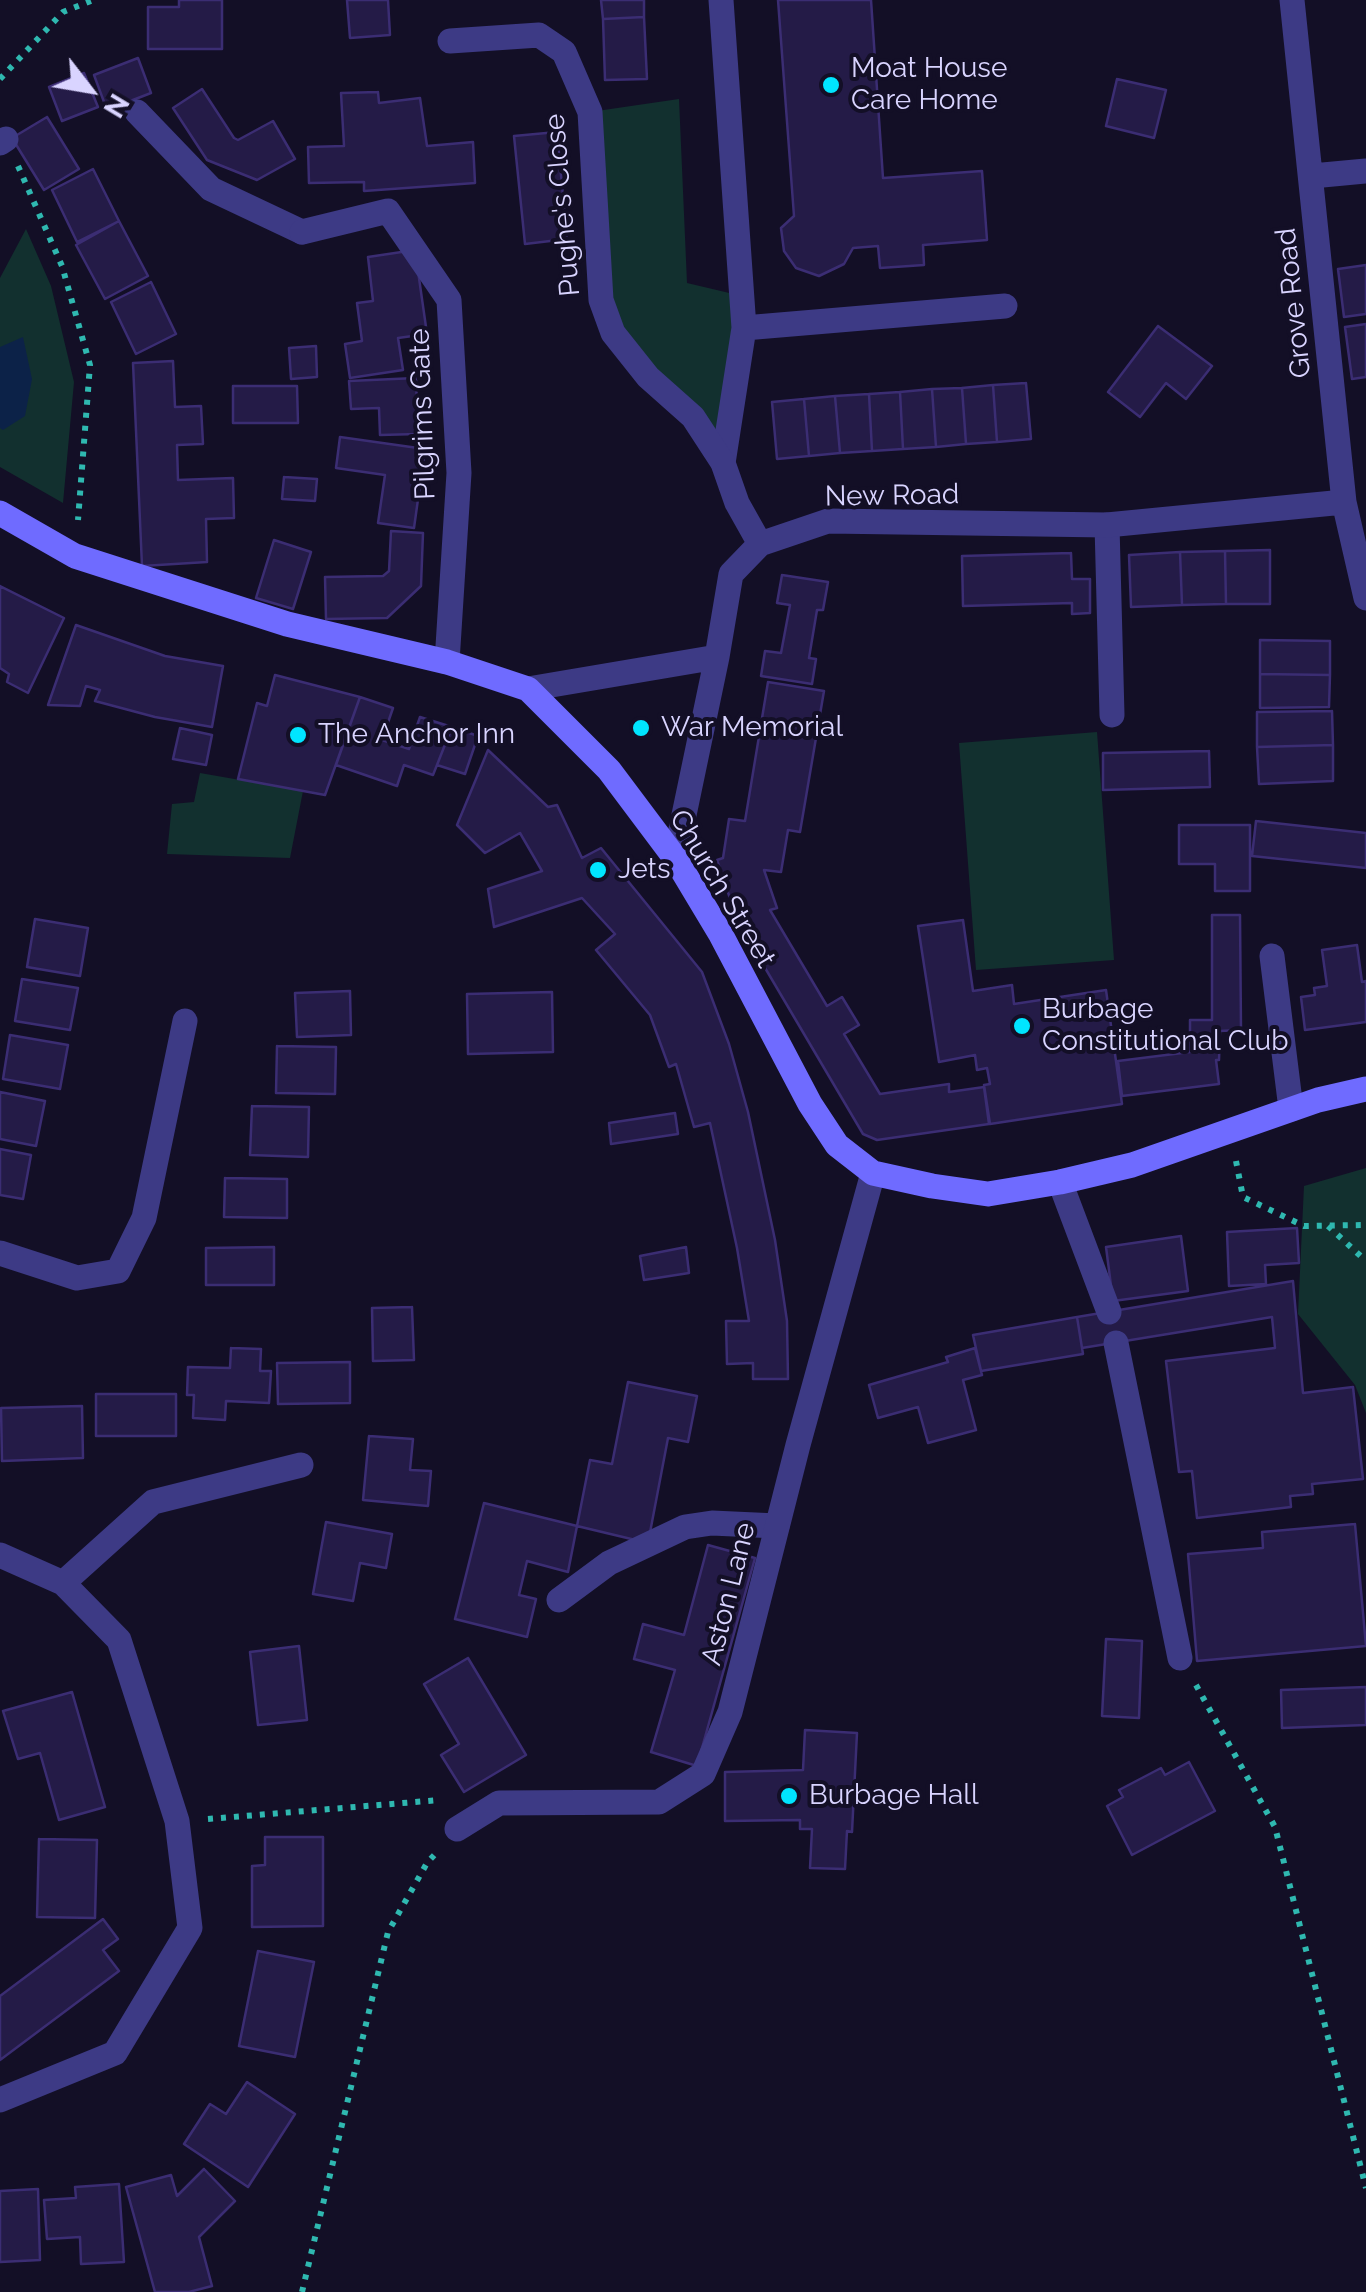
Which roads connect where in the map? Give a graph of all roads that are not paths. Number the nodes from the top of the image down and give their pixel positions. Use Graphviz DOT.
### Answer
graph roads {
  1 [pos="721,0"];
  2 [pos="1292,0"];
  3 [pos="450,41"];
  4 [pos="137,112"];
  5 [pos="1366,171"];
  6 [pos="1312,176"];
  7 [pos="1005,306"];
  8 [pos="744,328"];
  9 [pos="723,462"];
  10 [pos="1344,502"];
  11 [pos="0,513"];
  12 [pos="1107,525"];
  13 [pos="760,544"];
  14 [pos="1366,598"];
  15 [pos="717,657"];
  16 [pos="447,662"];
  17 [pos="528,689"];
  18 [pos="1112,715"];
  19 [pos="675,858"];
  20 [pos="1272,956"];
  21 [pos="185,1021"];
  22 [pos="1366,1089"];
  23 [pos="1291,1109"];
  24 [pos="873,1172"];
  25 [pos="1060,1182"];
  26 [pos="0,1254"];
  27 [pos="1109,1312"];
  28 [pos="1116,1344"];
  29 [pos="301,1465"];
  30 [pos="777,1526"];
  31 [pos="0,1555"];
  32 [pos="63,1583"];
  33 [pos="559,1600"];
  34 [pos="1180,1658"];
  35 [pos="457,1829"];
  36 [pos="0,2100"];
  1 -- 8 [label="street"];
  2 -- 6 [label="street, Grove Road"];
  3 -- 9 [label="street, Pughe's Close"];
  4 -- 16 [label="street, Pilgrims Gate"];
  5 -- 6 [label="street"];
  6 -- 10 [label="street, Grove Road"];
  7 -- 8 [label="street"];
  8 -- 9 [label="street"];
  9 -- 13 [label="street, Pughe's Close"];
  10 -- 12 [label="street, New Road"];
  10 -- 14 [label="street, Grove Road"];
  11 -- 16 [label="main road, Church Street"];
  12 -- 13 [label="street, New Road"];
  12 -- 18 [label="street"];
  13 -- 15 [label="street"];
  15 -- 17 [label="street"];
  15 -- 19 [label="street"];
  16 -- 17 [label="main road, Church Street"];
  17 -- 19 [label="main road, Church Street"];
  19 -- 24 [label="main road, Church Street"];
  20 -- 23 [label="street"];
  21 -- 26 [label="street"];
  22 -- 23 [label="main road, Church Street"];
  23 -- 25 [label="main road, Church Street"];
  24 -- 25 [label="main road, Church Street"];
  24 -- 30 [label="street, Aston Lane"];
  25 -- 27 [label="street"];
  28 -- 34 [label="street"];
  29 -- 32 [label="street"];
  30 -- 33 [label="street"];
  30 -- 35 [label="street, Aston Lane"];
  31 -- 32 [label="street"];
  32 -- 36 [label="street"];
}
